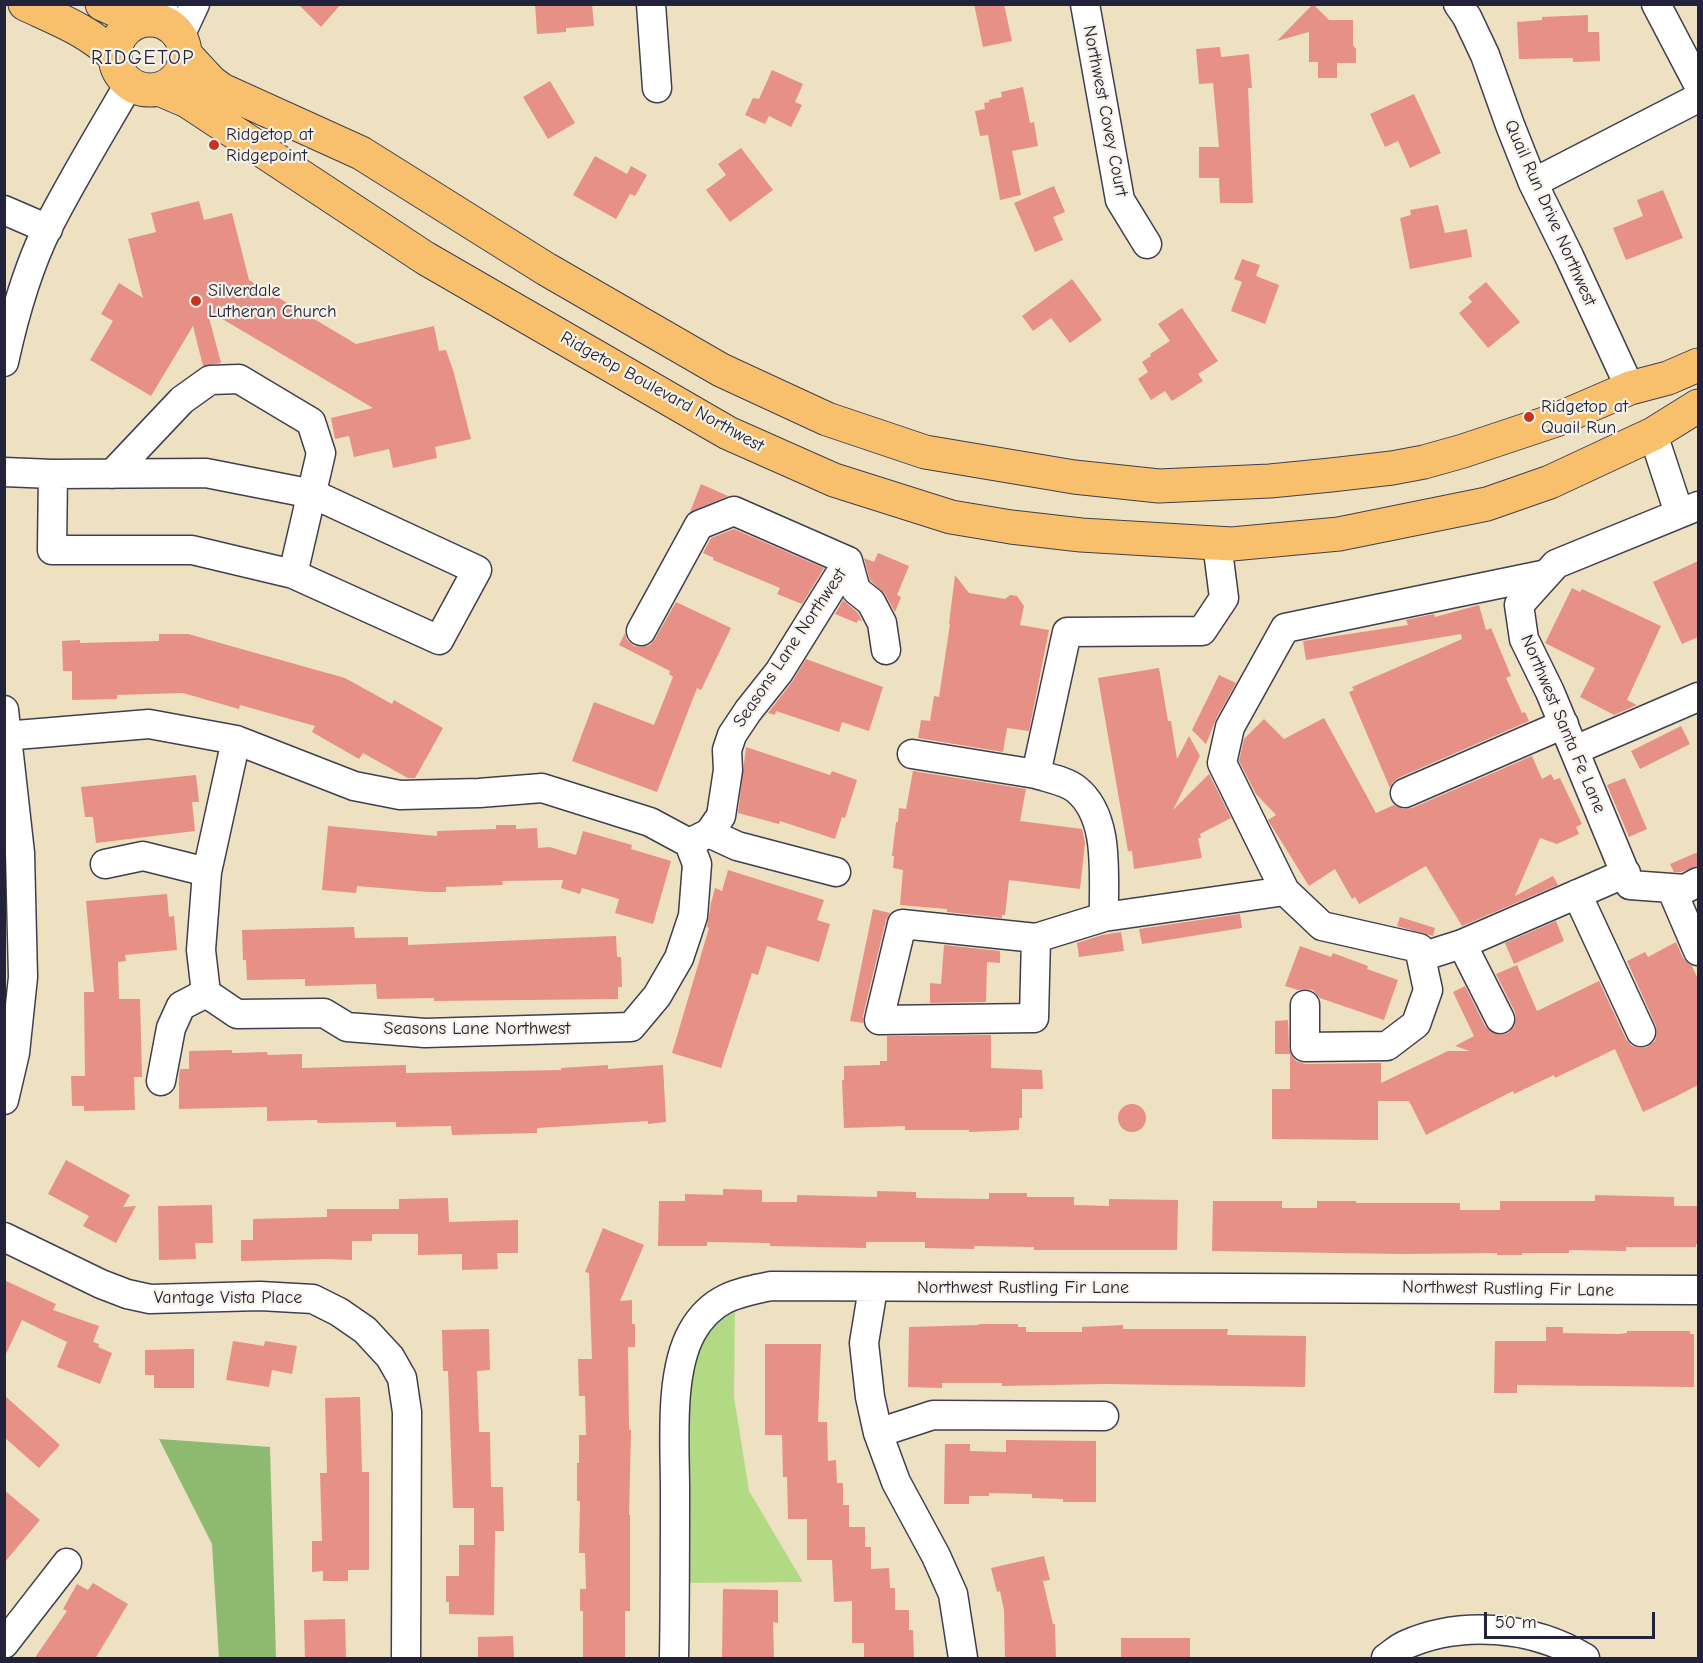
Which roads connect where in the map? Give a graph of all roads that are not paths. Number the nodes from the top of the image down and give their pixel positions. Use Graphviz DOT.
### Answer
graph roads {
  1 [pos="25,4"];
  2 [pos="102,4"];
  3 [pos="195,4"];
  4 [pos="651,4"];
  5 [pos="1458,4"];
  6 [pos="1656,4"];
  7 [pos="1091,6"];
  8 [pos="152,15"];
  9 [pos="182,45"];
  10 [pos="134,76"];
  11 [pos="1698,84"];
  12 [pos="657,88"];
  13 [pos="1698,98"];
  14 [pos="1533,183"];
  15 [pos="4,210"];
  16 [pos="48,229"];
  17 [pos="1147,244"];
  18 [pos="4,362"];
  19 [pos="1698,365"];
  20 [pos="1630,388"];
  21 [pos="1698,406"];
  22 [pos="1653,434"];
  23 [pos="4,472"];
  24 [pos="53,474"];
  25 [pos="112,474"];
  26 [pos="313,494"];
  27 [pos="1689,509"];
  28 [pos="1217,543"];
  29 [pos="848,561"];
  30 [pos="293,574"];
  31 [pos="1547,574"];
  32 [pos="641,631"];
  33 [pos="886,650"];
  34 [pos="1698,697"];
  35 [pos="1564,724"];
  36 [pos="5,727"];
  37 [pos="236,740"];
  38 [pos="1575,750"];
  39 [pos="912,754"];
  40 [pos="1036,774"];
  41 [pos="1405,793"];
  42 [pos="699,838"];
  43 [pos="105,864"];
  44 [pos="207,872"];
  45 [pos="836,872"];
  46 [pos="1626,873"];
  47 [pos="1685,885"];
  48 [pos="1285,891"];
  49 [pos="1577,894"];
  50 [pos="1104,917"];
  51 [pos="1036,938"];
  52 [pos="1462,944"];
  53 [pos="1698,951"];
  54 [pos="1421,957"];
  55 [pos="206,993"];
  56 [pos="1305,1005"];
  57 [pos="1500,1019"];
  58 [pos="1641,1032"];
  59 [pos="161,1080"];
  60 [pos="4,1100"];
  61 [pos="4,1237"];
  62 [pos="873,1288"];
  63 [pos="1698,1290"];
  64 [pos="1104,1416"];
  65 [pos="878,1433"];
  66 [pos="67,1563"];
  67 [pos="4,1644"];
  68 [pos="406,1659"];
  69 [pos="675,1659"];
  70 [pos="963,1659"];
  71 [pos="1386,1659"];
  72 [pos="1585,1659"];
  1 -- 10 [label="main road, Ridgetop Boulevard Northwest"];
  2 -- 8 [label="main road"];
  3 -- 9 [label="street"];
  4 -- 12 [label="street"];
  5 -- 14 [label="street, Quail Run Drive Northwest"];
  6 -- 11 [label="street"];
  7 -- 17 [label="street, Northwest Covey Court"];
  8 -- 9 [label="main road"];
  8 -- 10 [label="main road"];
  9 -- 10 [label="main road"];
  9 -- 20 [label="main road"];
  10 -- 16 [label="street"];
  10 -- 28 [label="main road, Ridgetop Boulevard Northwest"];
  13 -- 14 [label="street"];
  14 -- 20 [label="street, Quail Run Drive Northwest"];
  15 -- 16 [label="street"];
  16 -- 18 [label="street"];
  19 -- 20 [label="main road"];
  20 -- 22 [label="main road"];
  21 -- 22 [label="main road, Ridgetop Boulevard Northwest"];
  22 -- 27 [label="street, Northwest Santa Fe Lane"];
  22 -- 28 [label="main road, Ridgetop Boulevard Northwest"];
  23 -- 24 [label="street"];
  24 -- 25 [label="street"];
  24 -- 30 [label="street"];
  25 -- 26 [label="street"];
  25 -- 26 [label="street"];
  26 -- 30 [label="street"];
  26 -- 30 [label="street"];
  27 -- 31 [label="street, Northwest Santa Fe Lane"];
  28 -- 40 [label="street"];
  29 -- 32 [label="street"];
  29 -- 33 [label="street"];
  29 -- 42 [label="street, Seasons Lane Northwest"];
  31 -- 35 [label="street, Northwest Santa Fe Lane"];
  31 -- 48 [label="street"];
  34 -- 38 [label="street"];
  35 -- 38 [label="street, Northwest Santa Fe Lane"];
  35 -- 41 [label="street"];
  36 -- 37 [label="street"];
  36 -- 60 [label="street"];
  37 -- 42 [label="street"];
  37 -- 44 [label="street"];
  38 -- 46 [label="street, Northwest Santa Fe Lane"];
  39 -- 40 [label="street"];
  40 -- 50 [label="street"];
  42 -- 45 [label="street"];
  42 -- 55 [label="street, Seasons Lane Northwest"];
  43 -- 44 [label="street"];
  44 -- 55 [label="street"];
  46 -- 47 [label="street"];
  46 -- 49 [label="street"];
  47 -- 53 [label="street"];
  48 -- 50 [label="street"];
  48 -- 54 [label="street"];
  49 -- 52 [label="street"];
  49 -- 58 [label="street"];
  50 -- 51 [label="street"];
  51 -- 51 [label="street"];
  52 -- 54 [label="street"];
  52 -- 57 [label="street"];
  54 -- 56 [label="street"];
  55 -- 59 [label="street"];
  61 -- 68 [label="street, Vantage Vista Place"];
  62 -- 63 [label="street, Northwest Rustling Fir Lane"];
  62 -- 65 [label="street"];
  62 -- 69 [label="street, Northwest Rustling Fir Lane"];
  64 -- 65 [label="street"];
  65 -- 70 [label="street"];
  66 -- 67 [label="street"];
  71 -- 72 [label="street"];
}
